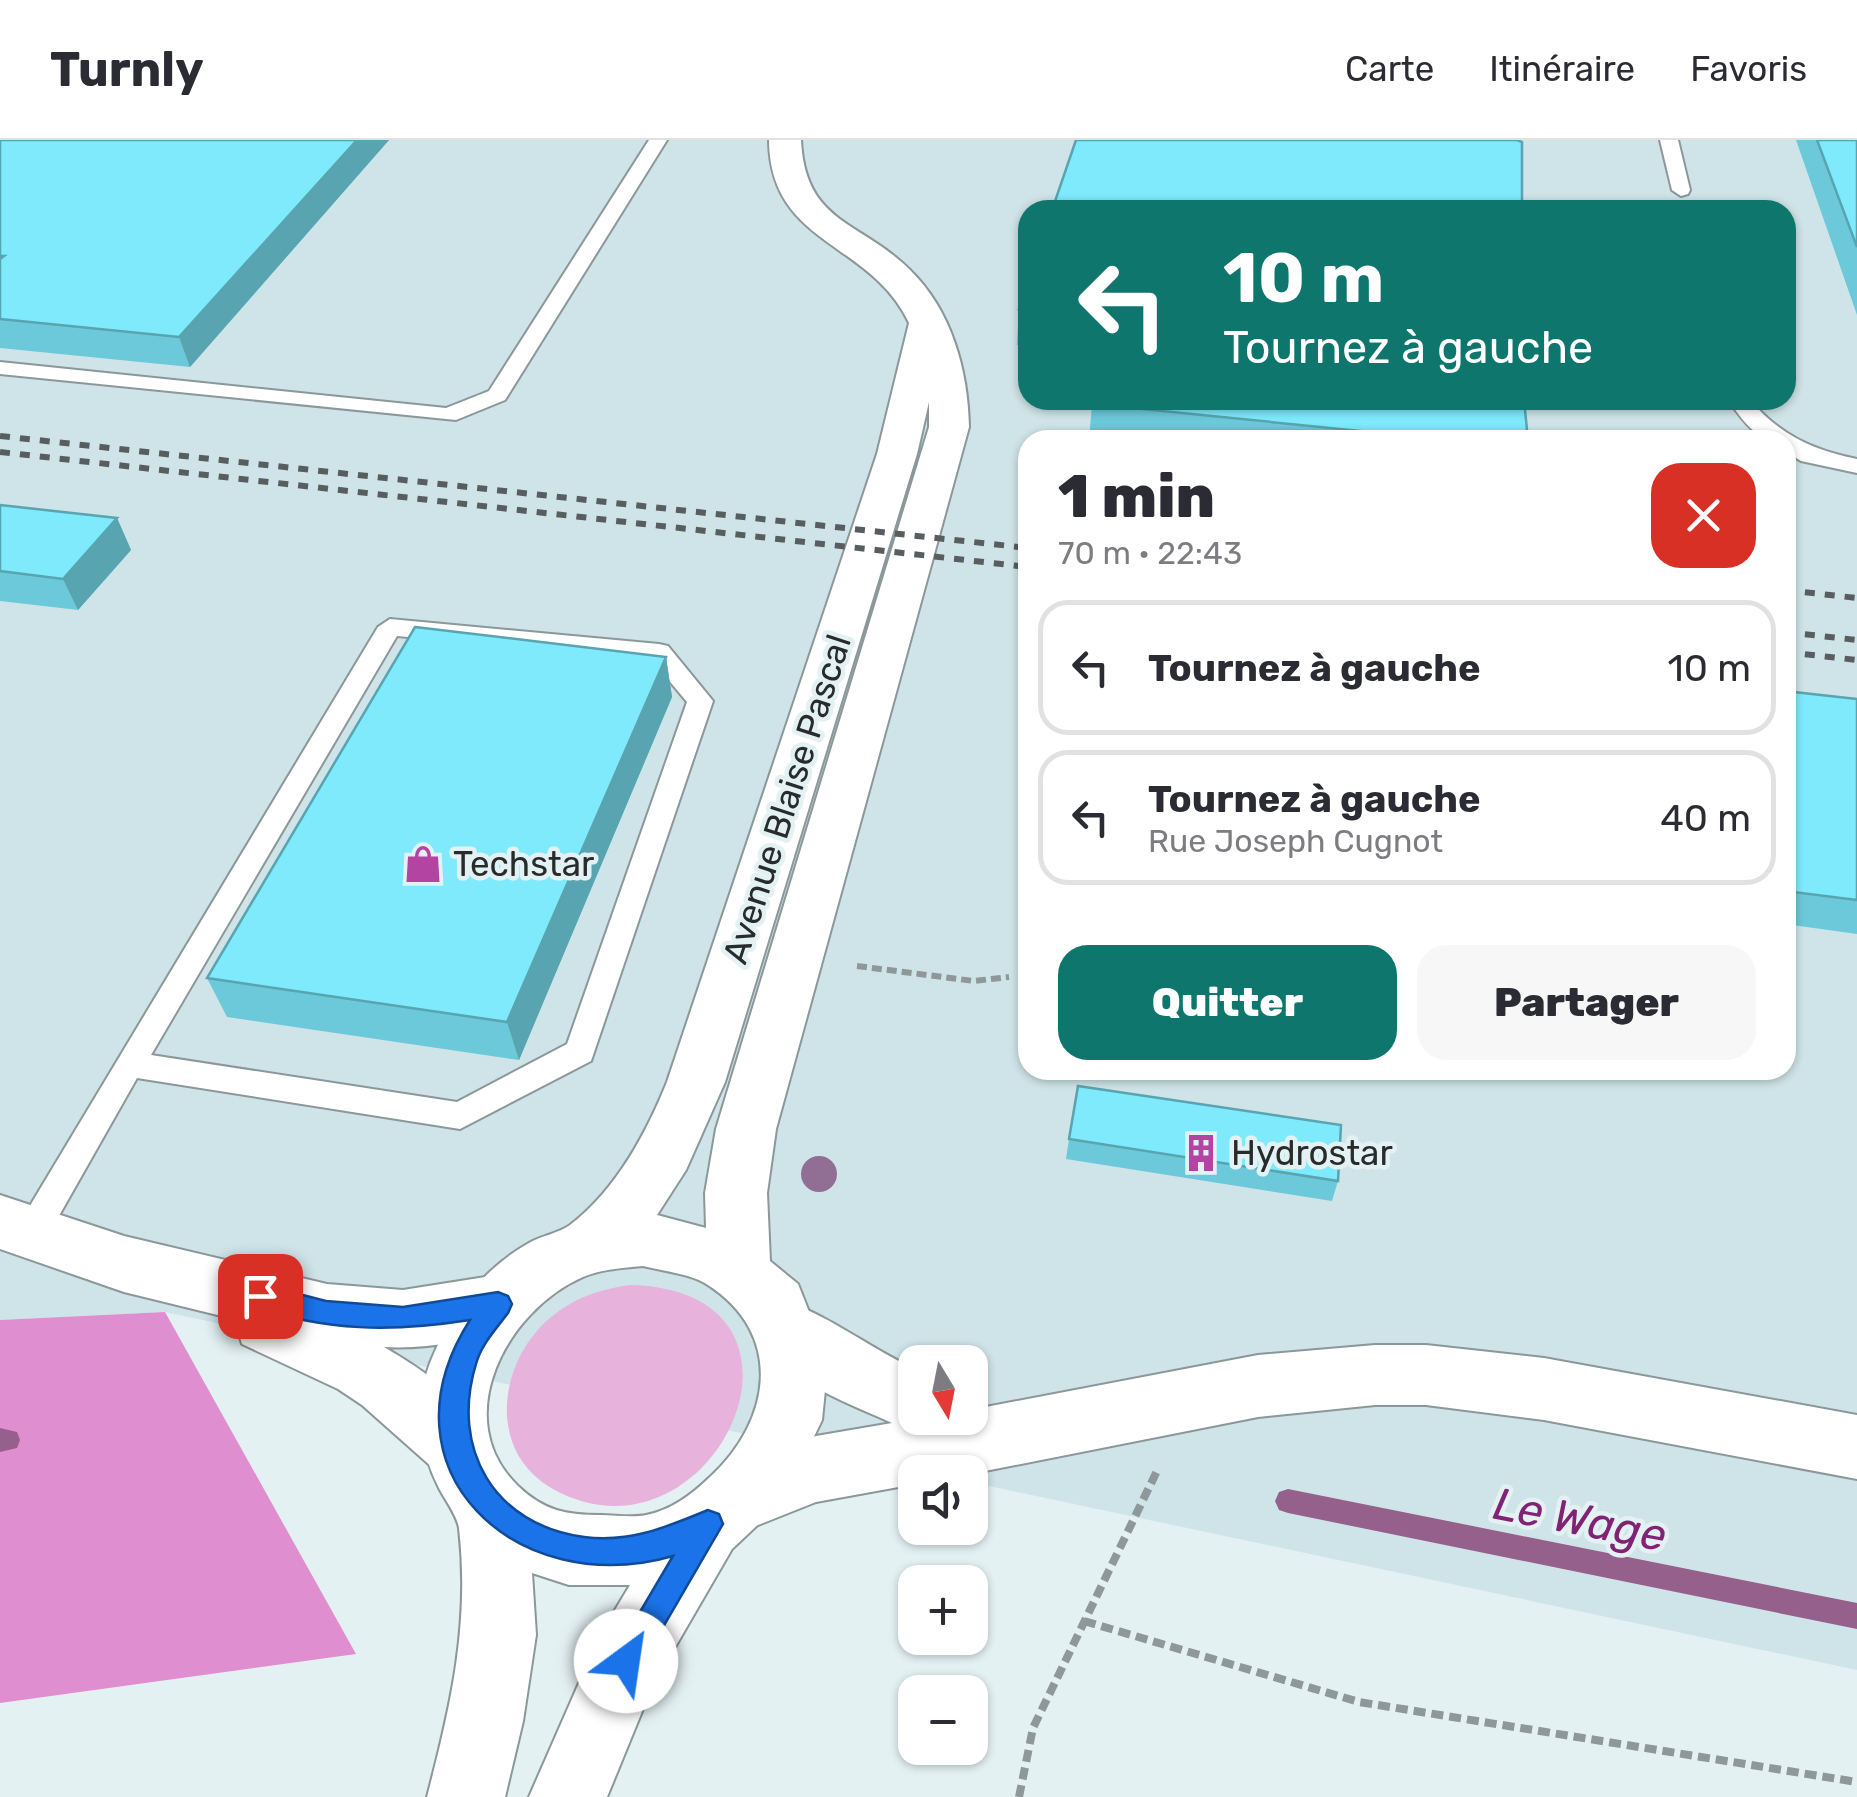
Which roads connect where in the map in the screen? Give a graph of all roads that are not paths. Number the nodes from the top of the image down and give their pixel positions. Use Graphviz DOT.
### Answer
graph roads {
  1 [pos="658,140"];
  2 [pos="784,140"];
  3 [pos="1669,140"];
  4 [pos="1681,190"];
  5 [pos="926,323"];
  6 [pos="0,368"];
  7 [pos="1747,410"];
  8 [pos="1765,430"];
  9 [pos="1796,448"];
  10 [pos="1857,466"];
  11 [pos="129,1064"];
  12 [pos="16,1228"];
  13 [pos="590,1246"];
  14 [pos="124,1264"];
  15 [pos="740,1267"];
  16 [pos="498,1304"];
  17 [pos="788,1331"];
  18 [pos="898,1393"];
  19 [pos="1192,1398"];
  20 [pos="988,1411"];
  21 [pos="457,1444"];
  22 [pos="1857,1447"];
  23 [pos="726,1510"];
  24 [pos="493,1511"];
  25 [pos="466,1797"];
  26 [pos="568,1797"];
  1 -- 6 [label="lane"];
  2 -- 5 [label="main road, Avenue Blaise Pascal"];
  3 -- 4 [label="lane"];
  5 -- 13 [label="main road, Avenue Blaise Pascal"];
  5 -- 15 [label="main road, Avenue Blaise Pascal"];
  7 -- 8 [label="lane"];
  9 -- 10 [label="lane"];
  11 -- 11 [label="lane"];
  11 -- 12 [label="lane"];
  12 -- 14 [label="main road"];
  13 -- 15 [label="main road"];
  13 -- 16 [label="main road"];
  14 -- 16 [label="main road"];
  14 -- 21 [label="main road"];
  15 -- 17 [label="main road"];
  16 -- 21 [label="main road"];
  17 -- 18 [label="main road"];
  17 -- 23 [label="main road"];
  19 -- 20 [label="main road"];
  19 -- 22 [label="main road"];
  19 -- 23 [label="main road"];
  21 -- 24 [label="main road"];
  23 -- 24 [label="main road"];
  23 -- 26 [label="main road"];
  24 -- 25 [label="main road"];
}
